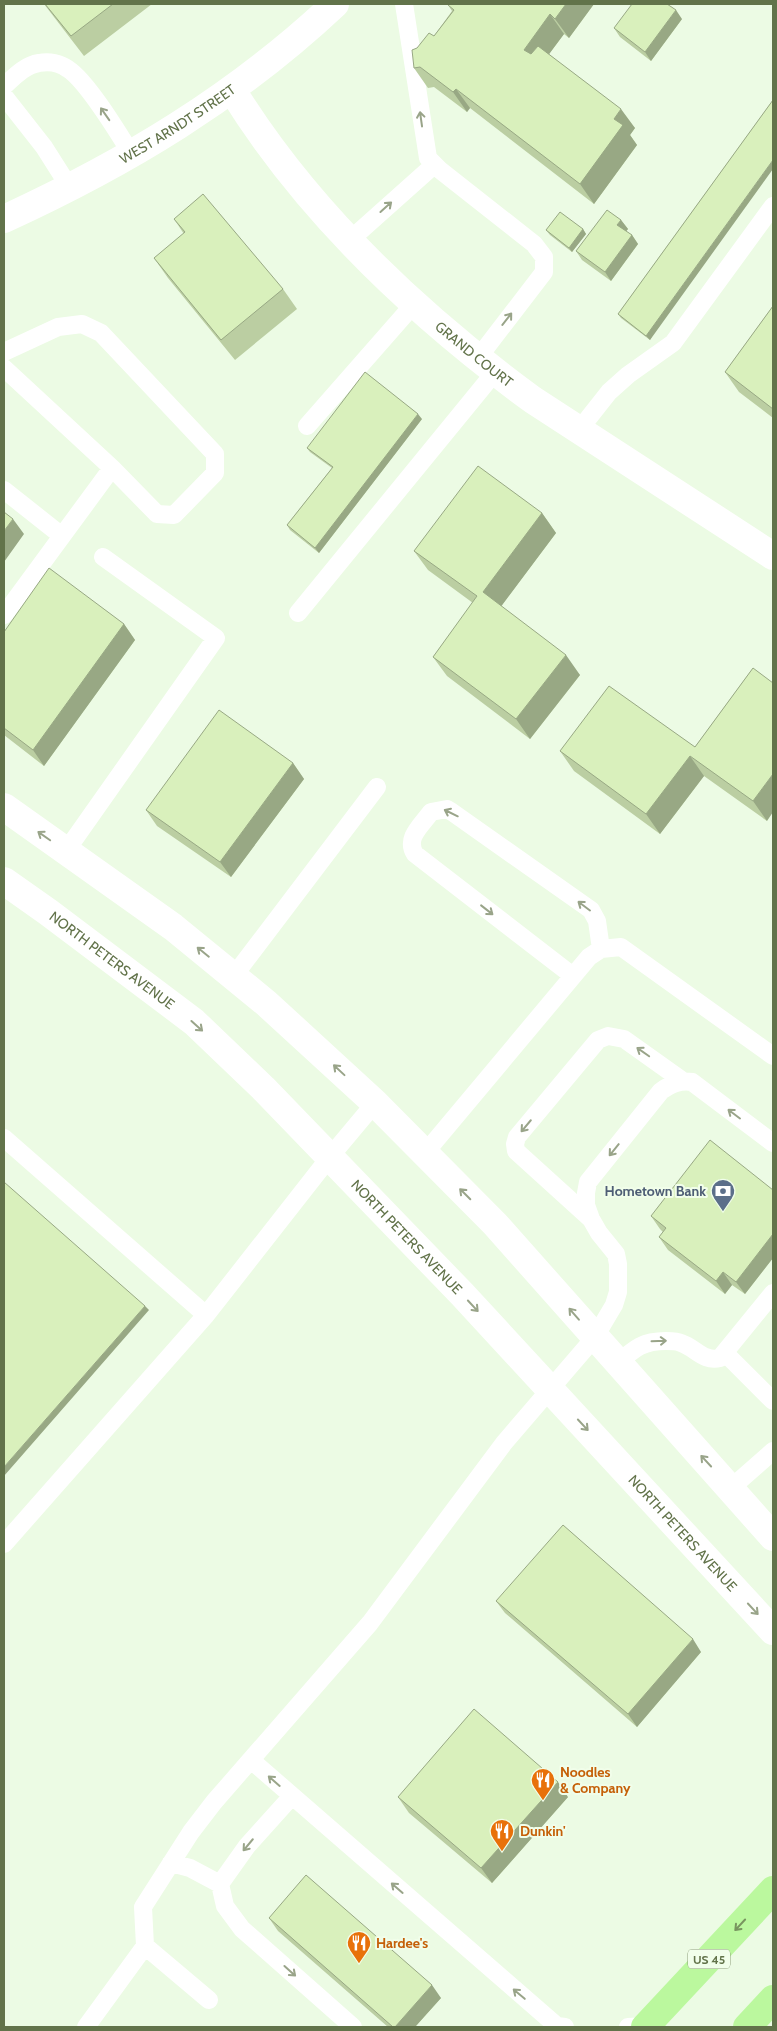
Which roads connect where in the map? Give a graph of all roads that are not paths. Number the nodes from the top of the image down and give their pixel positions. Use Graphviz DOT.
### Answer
graph roads {
  1 [pos="335,4"];
  2 [pos="404,4"];
  3 [pos="4,86"];
  4 [pos="232,90"];
  5 [pos="4,96"];
  6 [pos="132,155"];
  7 [pos="434,165"];
  8 [pos="70,188"];
  9 [pos="773,206"];
  10 [pos="4,219"];
  11 [pos="350,240"];
  12 [pos="414,304"];
  13 [pos="4,352"];
  14 [pos="487,365"];
  15 [pos="4,368"];
  16 [pos="307,426"];
  17 [pos="579,430"];
  18 [pos="112,468"];
  19 [pos="4,490"];
  20 [pos="62,536"];
  21 [pos="773,556"];
  22 [pos="103,557"];
  23 [pos="298,613"];
  24 [pos="4,614"];
  25 [pos="377,787"];
  26 [pos="4,807"];
  27 [pos="66,851"];
  28 [pos="4,881"];
  29 [pos="601,949"];
  30 [pos="233,976"];
  31 [pos="573,976"];
  32 [pos="773,1056"];
  33 [pos="683,1081"];
  34 [pos="375,1103"];
  35 [pos="4,1138"];
  36 [pos="773,1143"];
  37 [pos="425,1153"];
  38 [pos="329,1158"];
  39 [pos="591,1219"];
  40 [pos="773,1292"];
  41 [pos="206,1315"];
  42 [pos="595,1337"];
  43 [pos="725,1353"];
  44 [pos="618,1363"];
  45 [pos="550,1389"];
  46 [pos="773,1401"];
  47 [pos="773,1451"];
  48 [pos="731,1488"];
  49 [pos="773,1537"];
  50 [pos="4,1544"];
  51 [pos="773,1631"];
  52 [pos="251,1760"];
  53 [pos="292,1796"];
  54 [pos="171,1863"];
  55 [pos="220,1884"];
  56 [pos="773,1890"];
  57 [pos="145,1946"];
  58 [pos="773,1999"];
  59 [pos="209,2000"];
  60 [pos="86,2027"];
  61 [pos="353,2027"];
  62 [pos="559,2027"];
  63 [pos="640,2027"];
  64 [pos="747,2027"];
  1 -- 4 [label="main road, WEST ARNDT STREET"];
  7 -- 2 [label="lane, one-way"];
  6 -- 3 [label="lane, one-way"];
  4 -- 6 [label="main road, WEST ARNDT STREET"];
  4 -- 11 [label="main road, GRAND COURT"];
  5 -- 8 [label="lane"];
  6 -- 8 [label="main road, WEST ARNDT STREET"];
  11 -- 7 [label="lane, one-way"];
  14 -- 7 [label="lane, one-way"];
  8 -- 10 [label="main road, WEST ARNDT STREET"];
  9 -- 17 [label="lane"];
  11 -- 12 [label="main road, GRAND COURT"];
  12 -- 14 [label="main road, GRAND COURT"];
  12 -- 16 [label="lane"];
  13 -- 18 [label="lane"];
  14 -- 17 [label="main road, GRAND COURT"];
  14 -- 23 [label="lane"];
  15 -- 18 [label="lane"];
  17 -- 21 [label="main road, GRAND COURT"];
  18 -- 20 [label="lane"];
  19 -- 20 [label="lane"];
  20 -- 24 [label="lane"];
  22 -- 27 [label="lane"];
  25 -- 30 [label="lane"];
  27 -- 26 [label="main road, one-way"];
  30 -- 27 [label="main road, one-way"];
  28 -- 38 [label="main road, NORTH PETERS AVENUE, one-way"];
  29 -- 31 [label="lane"];
  29 -- 31 [label="lane, one-way"];
  29 -- 32 [label="lane"];
  34 -- 30 [label="main road, one-way"];
  31 -- 37 [label="lane"];
  36 -- 33 [label="lane, one-way"];
  33 -- 39 [label="lane, one-way"];
  33 -- 39 [label="lane, one-way"];
  34 -- 37 [label="main road"];
  34 -- 38 [label="lane"];
  35 -- 41 [label="lane"];
  42 -- 37 [label="main road, one-way"];
  38 -- 41 [label="lane"];
  38 -- 45 [label="main road, NORTH PETERS AVENUE, one-way"];
  39 -- 42 [label="lane"];
  40 -- 43 [label="lane"];
  41 -- 50 [label="lane"];
  42 -- 44 [label="main road"];
  42 -- 45 [label="lane"];
  44 -- 43 [label="lane, one-way"];
  43 -- 46 [label="lane"];
  48 -- 44 [label="main road, one-way"];
  45 -- 51 [label="main road, NORTH PETERS AVENUE, one-way"];
  45 -- 52 [label="lane"];
  47 -- 48 [label="lane"];
  48 -- 49 [label="main road"];
  53 -- 52 [label="lane, one-way"];
  52 -- 54 [label="lane"];
  53 -- 55 [label="lane, one-way"];
  62 -- 53 [label="lane, one-way"];
  54 -- 55 [label="lane"];
  54 -- 57 [label="lane"];
  55 -- 61 [label="lane, one-way"];
  56 -- 63 [label="main road, US 45, one-way"];
  57 -- 59 [label="lane"];
  57 -- 60 [label="lane"];
  58 -- 64 [label="main road"];
}
